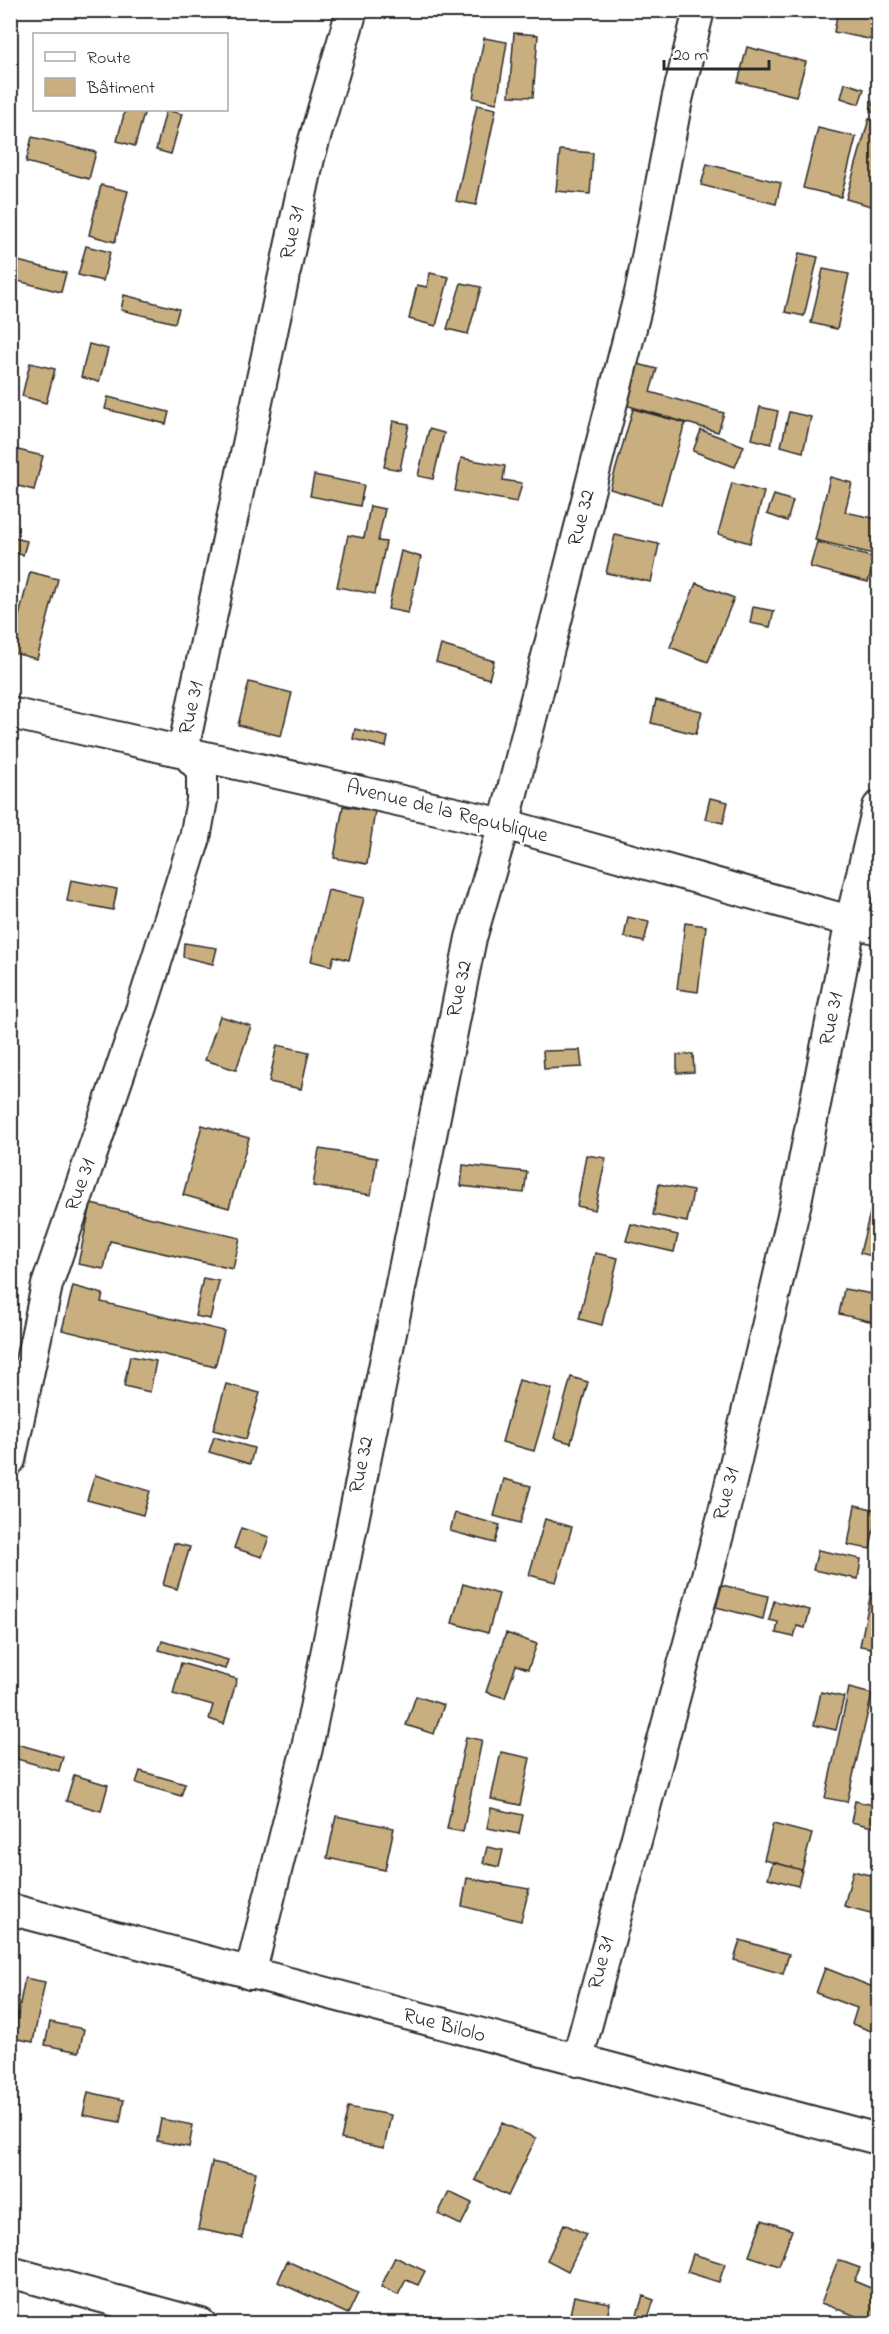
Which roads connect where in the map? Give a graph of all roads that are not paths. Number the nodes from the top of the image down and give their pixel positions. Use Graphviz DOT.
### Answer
graph roads {
  1 [pos="352,10"];
  2 [pos="699,10"];
  3 [pos="10,713"];
  4 [pos="183,750"];
  5 [pos="879,807"];
  6 [pos="504,824"];
  7 [pos="865,925"];
  8 [pos="10,1460"];
  9 [pos="10,1909"];
  10 [pos="250,1974"];
  11 [pos="577,2061"];
  12 [pos="879,2139"];
  13 [pos="10,2272"];
  14 [pos="201,2324"];
  1 -- 4 [label="street, Rue 31"];
  2 -- 6 [label="street, Rue 32"];
  3 -- 4 [label="street, Avenue de la Republique"];
  4 -- 6 [label="street, Avenue de la Republique"];
  4 -- 8 [label="street, Rue 31"];
  5 -- 7 [label="street, Rue 31"];
  6 -- 7 [label="street, Avenue de la Republique"];
  6 -- 10 [label="street, Rue 32"];
  7 -- 11 [label="street, Rue 31"];
  9 -- 10 [label="street, Rue Bilolo"];
  10 -- 11 [label="street, Rue Bilolo"];
  11 -- 12 [label="street, Rue Bilolo"];
  13 -- 14 [label="street"];
}
